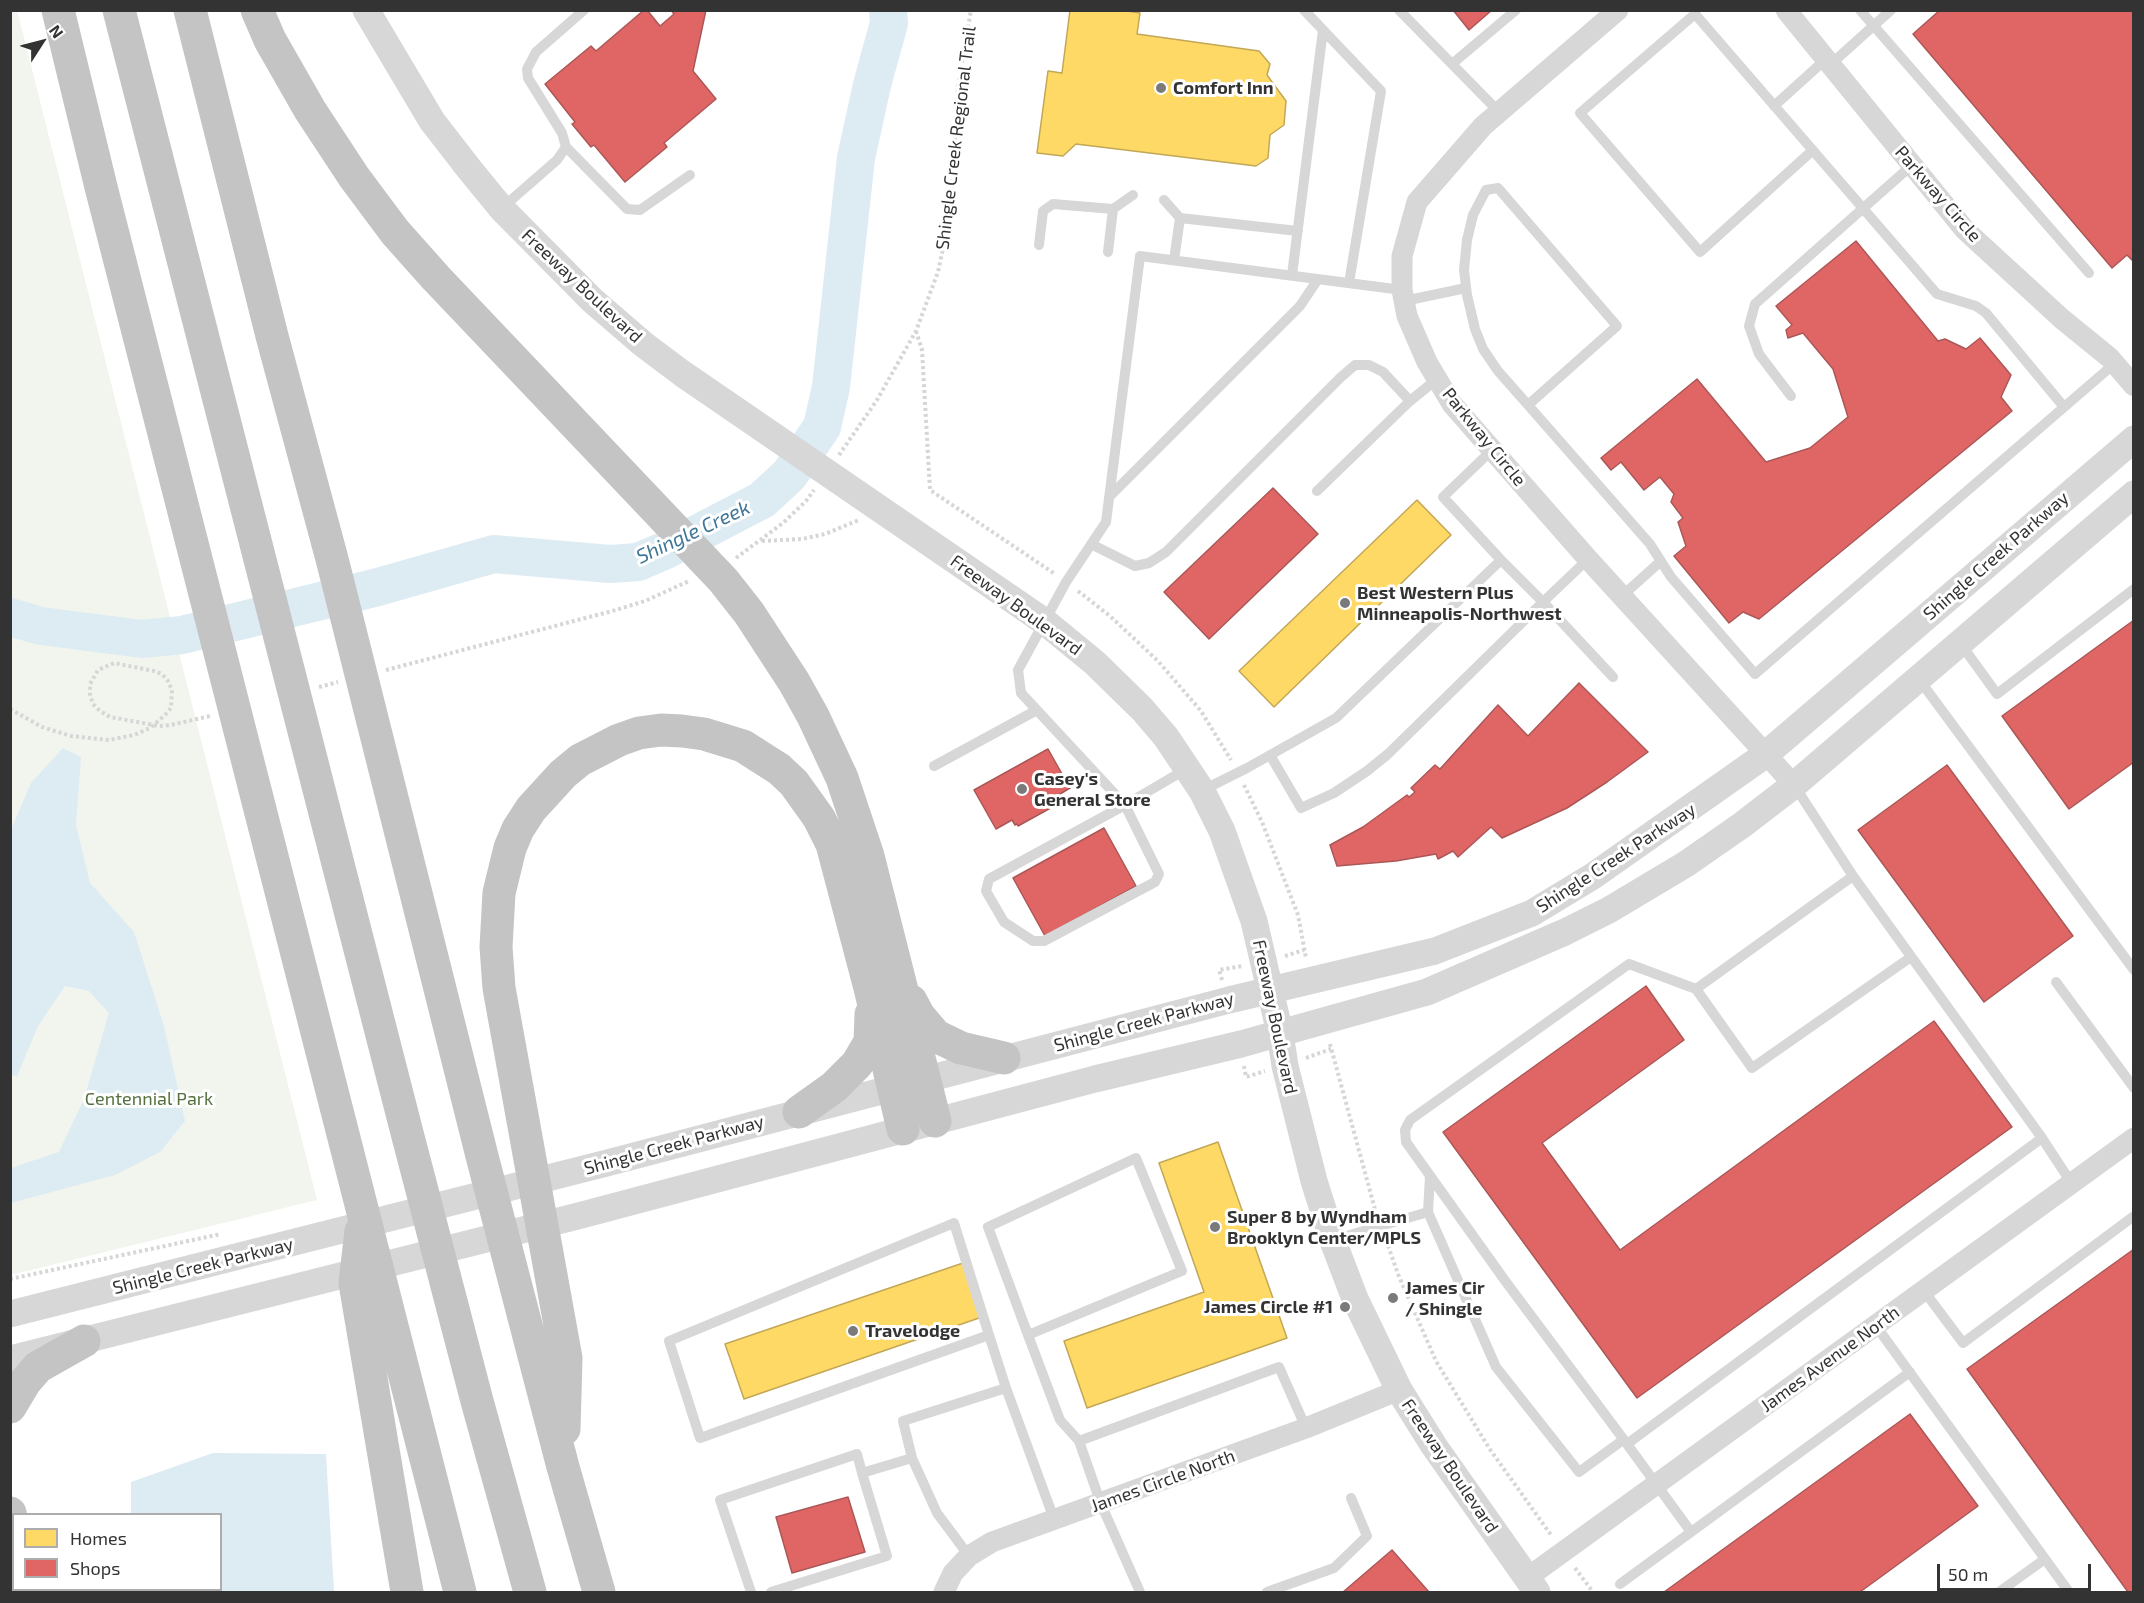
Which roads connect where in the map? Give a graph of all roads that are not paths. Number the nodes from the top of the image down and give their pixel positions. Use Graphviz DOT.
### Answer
graph roads {
  1 [pos="58,10"];
  2 [pos="119,10"];
  3 [pos="190,10"];
  4 [pos="257,10"];
  5 [pos="584,10"];
  6 [pos="1304,10"];
  7 [pos="1399,10"];
  8 [pos="1516,10"];
  9 [pos="1618,10"];
  10 [pos="1786,10"];
  11 [pos="1860,10"];
  12 [pos="1891,10"];
  13 [pos="368,11"];
  14 [pos="1874,26"];
  15 [pos="1323,30"];
  16 [pos="1828,62"];
  17 [pos="1452,64"];
  18 [pos="1774,106"];
  19 [pos="1499,112"];
  20 [pos="566,147"];
  21 [pos="1813,150"];
  22 [pos="1912,165"];
  23 [pos="690,175"];
  24 [pos="1133,195"];
  25 [pos="1164,200"];
  26 [pos="502,209"];
  27 [pos="1113,209"];
  28 [pos="1864,210"];
  29 [pos="1180,218"];
  30 [pos="1298,231"];
  31 [pos="1039,245"];
  32 [pos="1108,252"];
  33 [pos="1174,261"];
  34 [pos="2089,273"];
  35 [pos="1292,275"];
  36 [pos="1318,279"];
  37 [pos="1349,283"];
  38 [pos="1466,288"];
  39 [pos="1403,296"];
  40 [pos="2114,364"];
  41 [pos="1437,379"];
  42 [pos="2133,386"];
  43 [pos="1791,396"];
  44 [pos="1410,401"];
  45 [pos="1528,405"];
  46 [pos="2064,407"];
  47 [pos="2133,439"];
  48 [pos="1492,450"];
  49 [pos="1317,491"];
  50 [pos="2133,494"];
  51 [pos="1109,497"];
  52 [pos="1091,544"];
  53 [pos="1588,559"];
  54 [pos="1501,560"];
  55 [pos="1661,561"];
  56 [pos="2133,589"];
  57 [pos="1622,596"];
  58 [pos="1543,602"];
  59 [pos="1045,622"];
  60 [pos="1960,643"];
  61 [pos="1613,677"];
  62 [pos="1918,678"];
  63 [pos="1037,710"];
  64 [pos="1765,755"];
  65 [pos="1270,756"];
  66 [pos="934,766"];
  67 [pos="1188,768"];
  68 [pos="1794,785"];
  69 [pos="1202,791"];
  70 [pos="1125,805"];
  71 [pos="1853,876"];
  72 [pos="1911,957"];
  73 [pos="2133,970"];
  74 [pos="2056,982"];
  75 [pos="885,984"];
  76 [pos="1696,989"];
  77 [pos="1269,990"];
  78 [pos="1280,1033"];
  79 [pos="1004,1058"];
  80 [pos="924,1080"];
  81 [pos="893,1088"];
  82 [pos="2133,1088"];
  83 [pos="799,1112"];
  84 [pos="935,1121"];
  85 [pos="903,1129"];
  86 [pos="2043,1138"];
  87 [pos="2130,1146"];
  88 [pos="1430,1176"];
  89 [pos="2073,1184"];
  90 [pos="363,1211"];
  91 [pos="1428,1212"];
  92 [pos="2133,1216"];
  93 [pos="1333,1241"];
  94 [pos="1924,1291"];
  95 [pos="10,1314"];
  96 [pos="1876,1326"];
  97 [pos="989,1335"];
  98 [pos="1028,1335"];
  99 [pos="84,1341"];
  100 [pos="10,1359"];
  101 [pos="1910,1372"];
  102 [pos="1006,1388"];
  103 [pos="1400,1390"];
  104 [pos="10,1407"];
  105 [pos="1306,1428"];
  106 [pos="1079,1441"];
  107 [pos="1625,1442"];
  108 [pos="912,1458"];
  109 [pos="563,1467"];
  110 [pos="862,1473"];
  111 [pos="1656,1485"];
  112 [pos="1352,1498"];
  113 [pos="1101,1504"];
  114 [pos="1054,1519"];
  115 [pos="1691,1532"];
  116 [pos="969,1556"];
  117 [pos="2045,1560"];
  118 [pos="1620,1584"];
  119 [pos="1532,1585"];
  120 [pos="407,1593"];
  121 [pos="460,1593"];
  122 [pos="530,1593"];
  123 [pos="599,1593"];
  124 [pos="751,1593"];
  125 [pos="771,1593"];
  126 [pos="944,1593"];
  127 [pos="1140,1593"];
  128 [pos="1267,1593"];
  129 [pos="1999,1593"];
  130 [pos="2069,1593"];
  1 -- 90 [label="highway"];
  2 -- 122 [label="highway"];
  3 -- 109 [label="highway"];
  4 -- 75 [label="highway"];
  5 -- 20 [label="lane"];
  6 -- 15 [label="lane"];
  7 -- 17 [label="lane"];
  8 -- 17 [label="lane"];
  9 -- 19 [label="street, Parkway Circle"];
  10 -- 16 [label="street, Parkway Circle"];
  11 -- 14 [label="lane"];
  12 -- 14 [label="lane"];
  13 -- 26 [label="street, Freeway Boulevard"];
  14 -- 16 [label="lane"];
  14 -- 34 [label="lane"];
  15 -- 30 [label="lane"];
  15 -- 37 [label="lane"];
  16 -- 18 [label="lane"];
  16 -- 22 [label="street, Parkway Circle"];
  17 -- 19 [label="lane"];
  18 -- 21 [label="lane"];
  18 -- 21 [label="lane"];
  19 -- 39 [label="street, Parkway Circle"];
  20 -- 23 [label="lane"];
  20 -- 26 [label="lane"];
  21 -- 28 [label="lane"];
  22 -- 28 [label="lane"];
  22 -- 40 [label="street, Parkway Circle"];
  24 -- 27 [label="lane"];
  25 -- 29 [label="lane"];
  26 -- 59 [label="street, Freeway Boulevard"];
  27 -- 31 [label="lane"];
  27 -- 32 [label="lane"];
  28 -- 43 [label="lane"];
  28 -- 46 [label="lane"];
  29 -- 30 [label="lane"];
  29 -- 33 [label="lane"];
  30 -- 35 [label="lane"];
  33 -- 35 [label="lane"];
  33 -- 51 [label="lane"];
  35 -- 36 [label="lane"];
  36 -- 37 [label="lane"];
  36 -- 51 [label="lane"];
  37 -- 39 [label="lane"];
  38 -- 39 [label="lane"];
  38 -- 45 [label="lane"];
  38 -- 45 [label="lane"];
  39 -- 41 [label="street, Parkway Circle"];
  40 -- 42 [label="street, Parkway Circle"];
  40 -- 46 [label="lane"];
  41 -- 44 [label="lane"];
  41 -- 48 [label="street, Parkway Circle"];
  44 -- 49 [label="lane"];
  44 -- 52 [label="lane"];
  45 -- 55 [label="lane"];
  46 -- 55 [label="lane"];
  47 -- 64 [label="street, Shingle Creek Parkway"];
  48 -- 53 [label="street, Parkway Circle"];
  48 -- 54 [label="lane"];
  50 -- 60 [label="street, Shingle Creek Parkway"];
  51 -- 52 [label="lane"];
  52 -- 59 [label="lane"];
  53 -- 57 [label="street, Parkway Circle"];
  53 -- 58 [label="lane"];
  54 -- 58 [label="lane"];
  54 -- 65 [label="lane"];
  55 -- 57 [label="lane"];
  56 -- 60 [label="lane"];
  57 -- 64 [label="street, Parkway Circle"];
  58 -- 61 [label="lane"];
  58 -- 65 [label="lane"];
  59 -- 63 [label="lane"];
  59 -- 67 [label="street, Freeway Boulevard"];
  60 -- 62 [label="street, Shingle Creek Parkway"];
  62 -- 68 [label="street, Shingle Creek Parkway"];
  62 -- 73 [label="lane"];
  63 -- 66 [label="lane"];
  63 -- 70 [label="lane"];
  64 -- 68 [label="street, Parkway Circle"];
  64 -- 77 [label="street, Shingle Creek Parkway"];
  65 -- 69 [label="lane"];
  67 -- 69 [label="street, Freeway Boulevard"];
  67 -- 70 [label="lane"];
  68 -- 71 [label="lane"];
  68 -- 78 [label="street, Shingle Creek Parkway"];
  69 -- 77 [label="street, Freeway Boulevard"];
  70 -- 70 [label="lane"];
  71 -- 72 [label="lane"];
  71 -- 76 [label="lane"];
  72 -- 76 [label="lane"];
  72 -- 86 [label="lane"];
  74 -- 82 [label="lane"];
  75 -- 79 [label="highway"];
  75 -- 80 [label="highway"];
  75 -- 81 [label="highway"];
  75 -- 83 [label="highway"];
  75 -- 109 [label="highway"];
  76 -- 88 [label="lane"];
  77 -- 78 [label="street, Freeway Boulevard"];
  77 -- 79 [label="street, Shingle Creek Parkway"];
  78 -- 84 [label="street, Shingle Creek Parkway"];
  78 -- 93 [label="street, Freeway Boulevard"];
  79 -- 80 [label="street, Shingle Creek Parkway"];
  80 -- 81 [label="street, Shingle Creek Parkway"];
  80 -- 84 [label="highway"];
  81 -- 83 [label="street, Shingle Creek Parkway"];
  81 -- 85 [label="highway"];
  83 -- 95 [label="street, Shingle Creek Parkway"];
  84 -- 85 [label="street, Shingle Creek Parkway"];
  85 -- 99 [label="street, Shingle Creek Parkway"];
  86 -- 89 [label="lane"];
  86 -- 107 [label="lane"];
  87 -- 89 [label="street, James Avenue North"];
  88 -- 91 [label="lane"];
  88 -- 107 [label="lane"];
  89 -- 94 [label="street, James Avenue North"];
  90 -- 120 [label="highway"];
  90 -- 121 [label="highway"];
  91 -- 93 [label="lane"];
  91 -- 107 [label="lane"];
  92 -- 94 [label="lane"];
  93 -- 103 [label="street, Freeway Boulevard"];
  94 -- 96 [label="street, James Avenue North"];
  96 -- 101 [label="lane"];
  96 -- 111 [label="street, James Avenue North"];
  97 -- 97 [label="lane"];
  97 -- 102 [label="lane"];
  98 -- 98 [label="lane"];
  98 -- 106 [label="lane"];
  99 -- 100 [label="street, Shingle Creek Parkway"];
  99 -- 104 [label="highway"];
  101 -- 115 [label="lane"];
  101 -- 117 [label="lane"];
  102 -- 108 [label="lane"];
  102 -- 114 [label="lane"];
  103 -- 105 [label="street, James Circle North"];
  103 -- 119 [label="street, Freeway Boulevard"];
  105 -- 106 [label="lane"];
  105 -- 113 [label="street, James Circle North"];
  106 -- 113 [label="lane"];
  107 -- 111 [label="lane"];
  108 -- 110 [label="lane"];
  108 -- 116 [label="lane"];
  109 -- 123 [label="highway"];
  110 -- 124 [label="lane"];
  110 -- 125 [label="lane"];
  111 -- 115 [label="lane"];
  111 -- 119 [label="street, James Avenue North"];
  112 -- 128 [label="lane"];
  113 -- 114 [label="street, James Circle North"];
  113 -- 127 [label="lane"];
  114 -- 116 [label="street, James Circle North"];
  115 -- 118 [label="lane"];
  116 -- 126 [label="street, James Circle North"];
  117 -- 129 [label="lane"];
  117 -- 130 [label="lane"];
}
